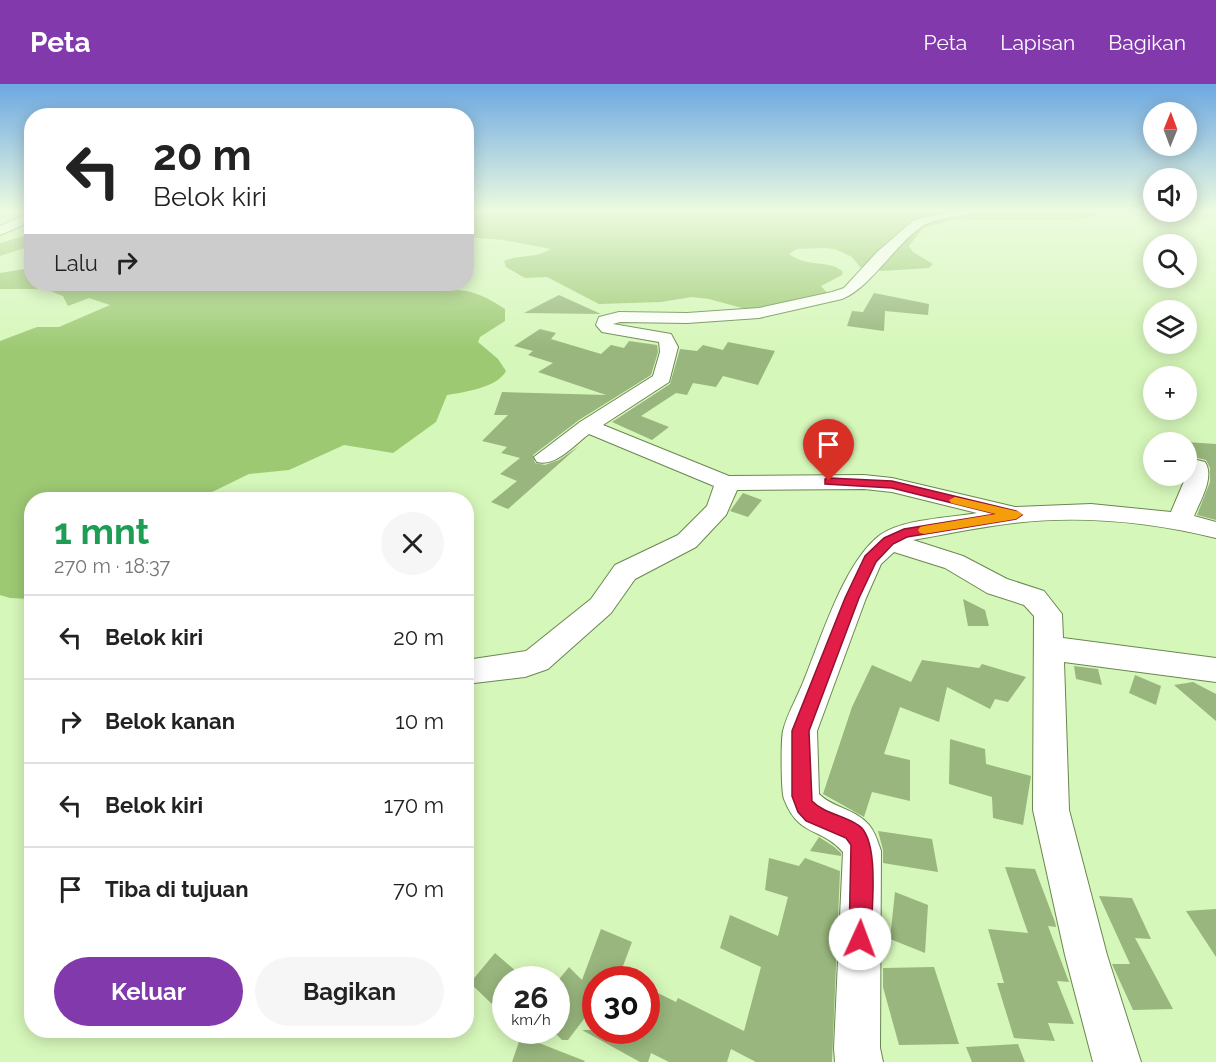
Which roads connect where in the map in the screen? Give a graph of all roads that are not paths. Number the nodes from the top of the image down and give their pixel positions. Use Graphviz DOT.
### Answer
graph roads {
  1 [pos="880,257"];
  2 [pos="587,426"];
  3 [pos="545,457"];
  4 [pos="726,483"];
  5 [pos="1194,486"];
  6 [pos="1016,515"];
  7 [pos="1179,520"];
  8 [pos="1216,530"];
  9 [pos="889,541"];
  10 [pos="1047,648"];
  11 [pos="1216,670"];
  12 [pos="474,671"];
  13 [pos="859,1062"];
  14 [pos="1117,1062"];
  1 -- 2 [label="street"];
  2 -- 3 [label="street"];
  2 -- 4 [label="street"];
  4 -- 6 [label="street"];
  4 -- 12 [label="street"];
  5 -- 7 [label="street"];
  6 -- 7 [label="street"];
  6 -- 9 [label="street"];
  7 -- 8 [label="street"];
  9 -- 10 [label="street"];
  9 -- 13 [label="street"];
  10 -- 11 [label="street"];
  10 -- 14 [label="street"];
}
